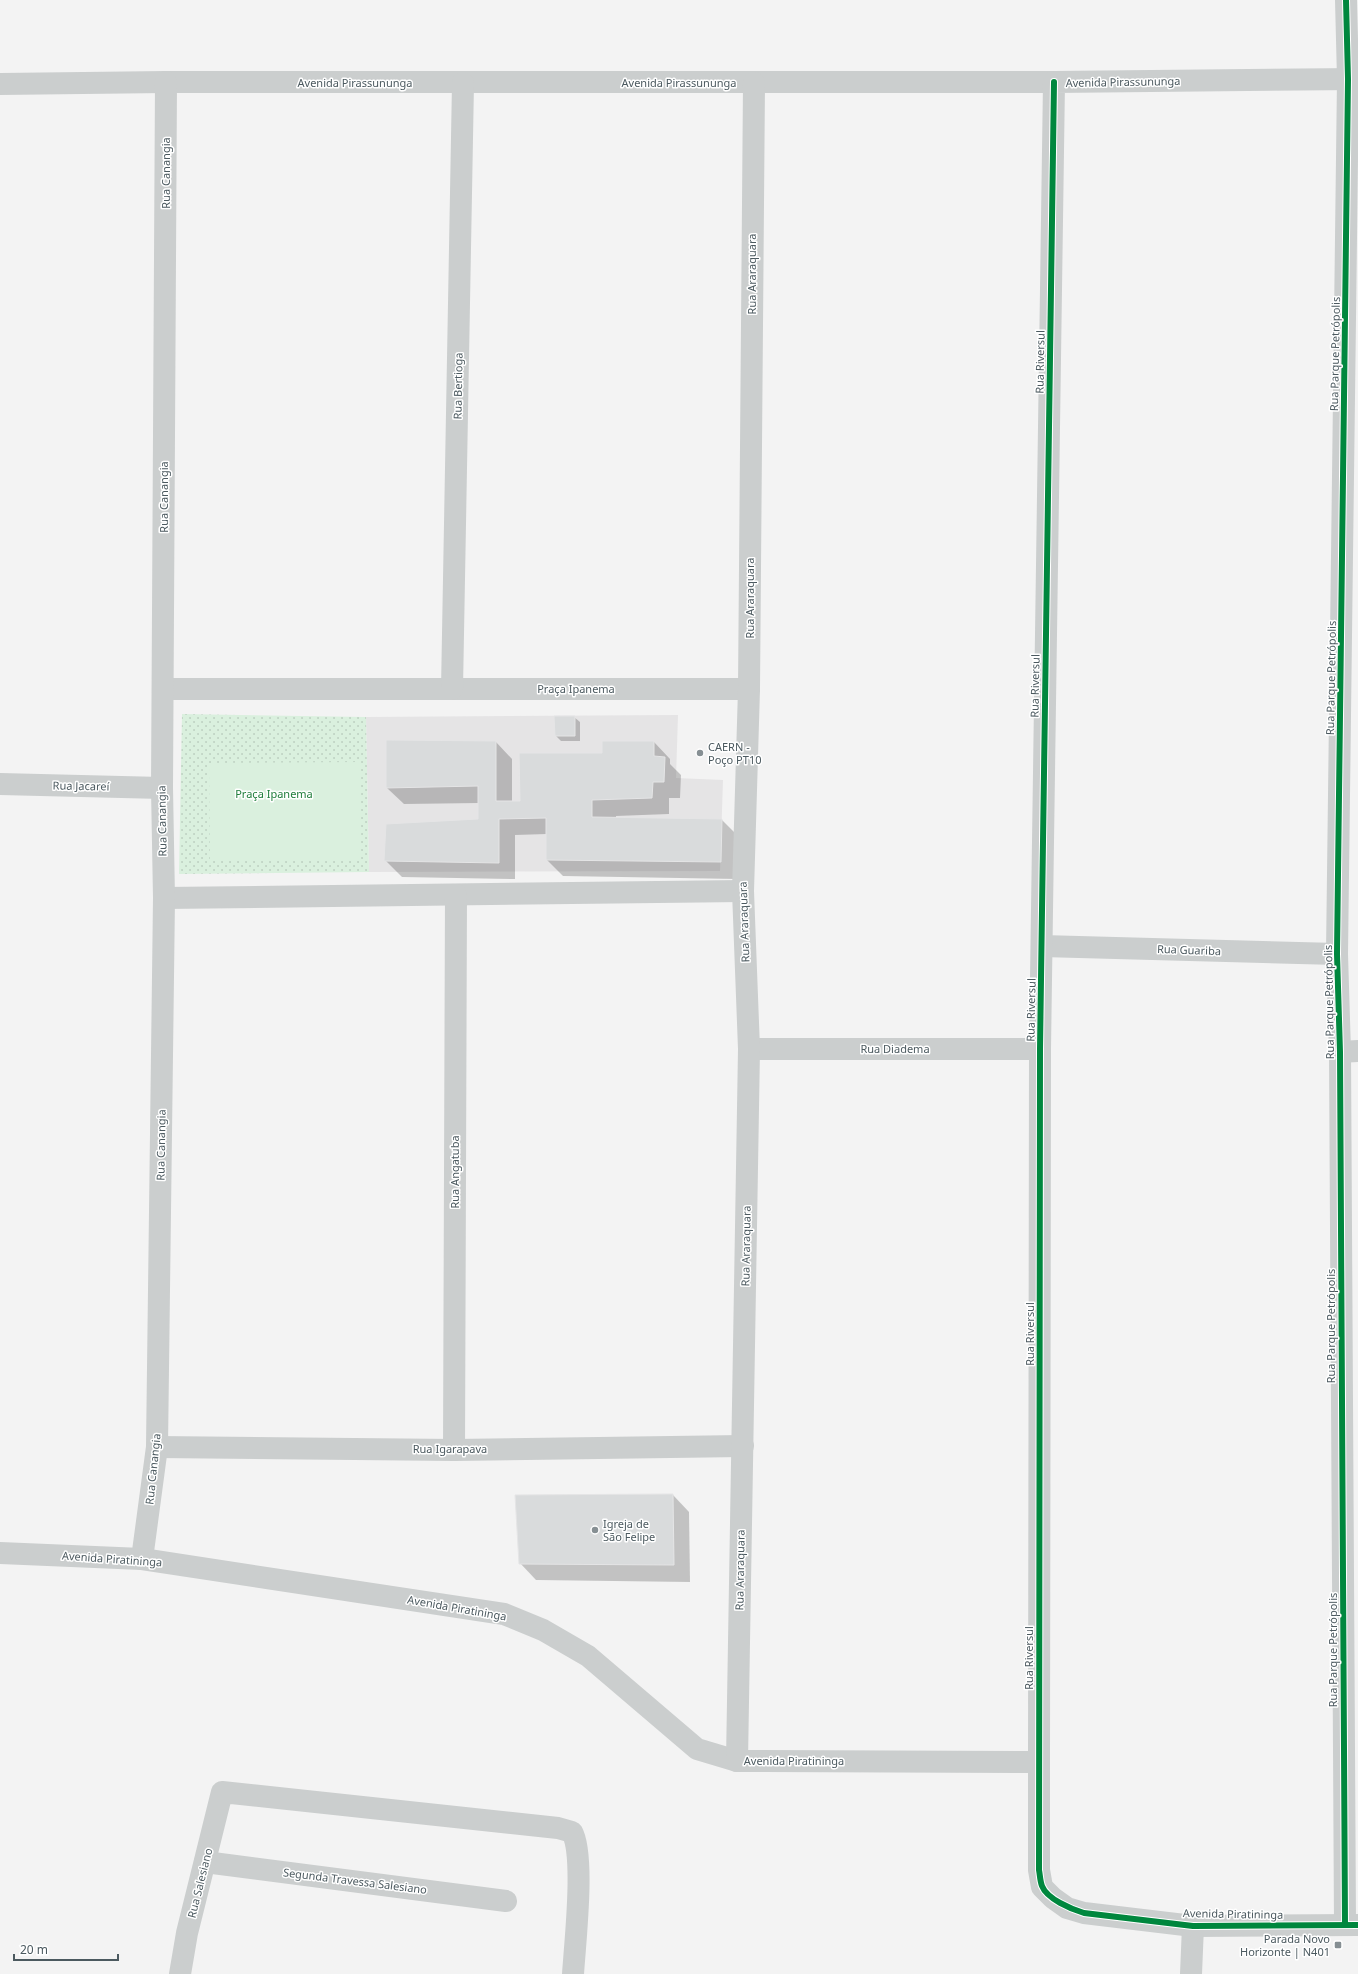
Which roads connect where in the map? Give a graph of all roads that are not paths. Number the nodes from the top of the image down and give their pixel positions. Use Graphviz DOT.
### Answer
graph roads {
  1 [pos="1346,0"];
  2 [pos="1353,79"];
  3 [pos="166,82"];
  4 [pos="1054,82"];
  5 [pos="463,83"];
  6 [pos="754,83"];
  7 [pos="0,84"];
  8 [pos="163,689"];
  9 [pos="452,689"];
  10 [pos="749,689"];
  11 [pos="0,784"];
  12 [pos="162,788"];
  13 [pos="743,891"];
  14 [pos="456,895"];
  15 [pos="164,898"];
  16 [pos="1042,946"];
  17 [pos="1337,954"];
  18 [pos="749,1049"];
  19 [pos="1040,1049"];
  20 [pos="1349,1052"];
  21 [pos="743,1446"];
  22 [pos="157,1447"];
  23 [pos="454,1450"];
  24 [pos="0,1553"];
  25 [pos="142,1560"];
  26 [pos="737,1761"];
  27 [pos="1039,1762"];
  28 [pos="205,1862"];
  29 [pos="506,1901"];
  30 [pos="1084,1914"];
  31 [pos="1352,1924"];
  32 [pos="1193,1926"];
  33 [pos="180,1974"];
  34 [pos="573,1974"];
  35 [pos="1191,1974"];
  1 -- 2 [label="street, Rua Parque Petrópolis"];
  2 -- 4 [label="street, Avenida Pirassununga"];
  2 -- 17 [label="street, Rua Parque Petrópolis"];
  3 -- 5 [label="street, Avenida Pirassununga"];
  3 -- 7 [label="street, Avenida Pirassununga"];
  3 -- 8 [label="street, Rua Canangia"];
  4 -- 6 [label="street, Avenida Pirassununga"];
  4 -- 16 [label="street, Rua Riversul"];
  5 -- 6 [label="street, Avenida Pirassununga"];
  5 -- 9 [label="street, Rua Bertioga"];
  6 -- 10 [label="street, Rua Araraquara"];
  8 -- 9 [label="street, Praça Ipanema"];
  8 -- 12 [label="street, Rua Canangia"];
  9 -- 10 [label="street, Praça Ipanema"];
  10 -- 13 [label="street, Rua Araraquara"];
  11 -- 12 [label="street, Rua Jacareí"];
  12 -- 15 [label="street, Rua Canangia"];
  13 -- 14 [label="street"];
  13 -- 18 [label="street, Rua Araraquara"];
  14 -- 15 [label="street"];
  14 -- 23 [label="street, Rua Angatuba"];
  15 -- 22 [label="street, Rua Canangia"];
  16 -- 17 [label="street, Rua Guariba"];
  16 -- 19 [label="street, Rua Riversul"];
  17 -- 20 [label="street, Rua Parque Petrópolis"];
  18 -- 19 [label="street, Rua Diadema"];
  18 -- 21 [label="street, Rua Araraquara"];
  19 -- 27 [label="street, Rua Riversul"];
  20 -- 31 [label="street, Rua Parque Petrópolis"];
  21 -- 23 [label="street, Rua Igarapava"];
  21 -- 26 [label="street, Rua Araraquara"];
  22 -- 23 [label="street, Rua Igarapava"];
  22 -- 25 [label="street, Rua Canangia"];
  24 -- 25 [label="street, Avenida Piratininga"];
  25 -- 26 [label="street, Avenida Piratininga"];
  26 -- 27 [label="street, Avenida Piratininga"];
  27 -- 30 [label="street, Rua Riversul"];
  28 -- 29 [label="street, Segunda Travessa Salesiano"];
  28 -- 33 [label="street, Rua Salesiano"];
  28 -- 34 [label="street, Rua Salesiano"];
  30 -- 32 [label="street, Avenida Piratininga"];
  31 -- 32 [label="street, Avenida Piratininga"];
  32 -- 35 [label="street"];
}
